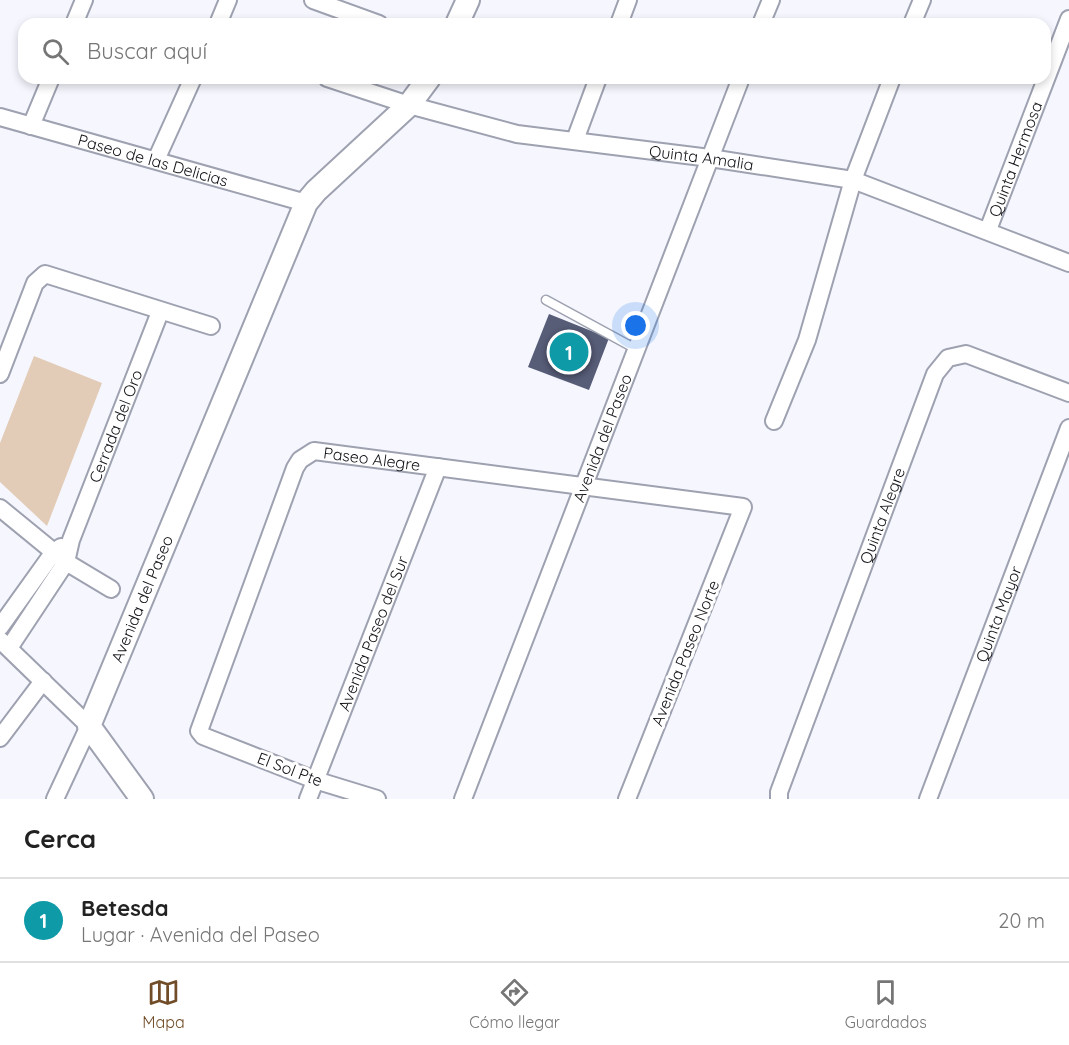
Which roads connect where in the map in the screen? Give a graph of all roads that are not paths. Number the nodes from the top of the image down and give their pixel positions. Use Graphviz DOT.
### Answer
graph roads {
  1 [pos="84,0"];
  2 [pos="228,0"];
  3 [pos="313,0"];
  4 [pos="468,0"];
  5 [pos="628,0"];
  6 [pos="771,0"];
  7 [pos="922,0"];
  8 [pos="76,18"];
  9 [pos="220,18"];
  10 [pos="362,18"];
  11 [pos="460,18"];
  12 [pos="621,18"];
  13 [pos="764,18"];
  14 [pos="914,18"];
  15 [pos="1069,19"];
  16 [pos="1051,66"];
  17 [pos="48,84"];
  18 [pos="190,84"];
  19 [pos="345,84"];
  20 [pos="425,84"];
  21 [pos="596,84"];
  22 [pos="739,84"];
  23 [pos="890,84"];
  24 [pos="1044,84"];
  25 [pos="409,105"];
  26 [pos="0,117"];
  27 [pos="31,126"];
  28 [pos="575,140"];
  29 [pos="710,158"];
  30 [pos="156,160"];
  31 [pos="853,180"];
  32 [pos="306,203"];
  33 [pos="988,230"];
  34 [pos="1069,263"];
  35 [pos="546,300"];
  36 [pos="160,312"];
  37 [pos="211,326"];
  38 [pos="636,350"];
  39 [pos="0,374"];
  40 [pos="1069,393"];
  41 [pos="774,422"];
  42 [pos="1069,428"];
  43 [pos="438,467"];
  44 [pos="584,484"];
  45 [pos="742,507"];
  46 [pos="0,508"];
  47 [pos="60,557"];
  48 [pos="111,589"];
  49 [pos="0,627"];
  50 [pos="5,644"];
  51 [pos="43,681"];
  52 [pos="89,726"];
  53 [pos="203,736"];
  54 [pos="0,738"];
  55 [pos="315,780"];
  56 [pos="141,798"];
  57 [pos="55,799"];
  58 [pos="308,799"];
  59 [pos="377,799"];
  60 [pos="463,799"];
  61 [pos="627,799"];
  62 [pos="779,799"];
  63 [pos="928,799"];
  1 -- 8 [label="street"];
  2 -- 9 [label="street"];
  3 -- 10 [label="street"];
  4 -- 11 [label="street"];
  5 -- 12 [label="street"];
  6 -- 13 [label="street"];
  7 -- 14 [label="street"];
  15 -- 16 [label="street, Quinta Hermosa"];
  17 -- 27 [label="street"];
  18 -- 30 [label="street"];
  19 -- 25 [label="street, Quinta Amalia"];
  20 -- 25 [label="street, Avenida del Paseo"];
  21 -- 28 [label="street"];
  22 -- 29 [label="street, Avenida del Paseo"];
  23 -- 31 [label="street"];
  24 -- 33 [label="street, Quinta Hermosa"];
  25 -- 28 [label="street, Quinta Amalia"];
  25 -- 32 [label="street, Avenida del Paseo"];
  26 -- 27 [label="street, Paseo de las Delicias"];
  27 -- 30 [label="street, Paseo de las Delicias"];
  28 -- 29 [label="street, Quinta Amalia"];
  29 -- 31 [label="street, Quinta Amalia"];
  29 -- 38 [label="street, Avenida del Paseo"];
  30 -- 32 [label="street, Paseo de las Delicias"];
  31 -- 33 [label="street, Quinta Amalia"];
  31 -- 41 [label="street"];
  32 -- 52 [label="street, Avenida del Paseo"];
  33 -- 34 [label="street, Quinta Amalia"];
  35 -- 38 [label="lane"];
  36 -- 37 [label="street"];
  36 -- 39 [label="street"];
  36 -- 47 [label="street, Cerrada del Oro"];
  38 -- 44 [label="street, Avenida del Paseo"];
  40 -- 62 [label="street, Quinta Alegre"];
  42 -- 63 [label="street, Quinta Mayor"];
  43 -- 44 [label="street, Paseo Alegre"];
  43 -- 53 [label="street, Paseo Alegre"];
  43 -- 55 [label="street, Avenida Paseo del Sur"];
  44 -- 45 [label="street, Paseo Alegre"];
  44 -- 60 [label="street, Avenida del Paseo"];
  45 -- 61 [label="street, Avenida Paseo Norte"];
  46 -- 47 [label="street"];
  47 -- 48 [label="street"];
  47 -- 49 [label="street, Cerrada del Oro"];
  47 -- 50 [label="street, Cerrada del Oro"];
  50 -- 51 [label="street"];
  51 -- 52 [label="street"];
  51 -- 54 [label="street"];
  52 -- 56 [label="street"];
  52 -- 57 [label="street"];
  53 -- 55 [label="street, El Sol Pte"];
  55 -- 58 [label="street, Avenida Paseo del Sur"];
  55 -- 59 [label="street, El Sol Pte"];
}
